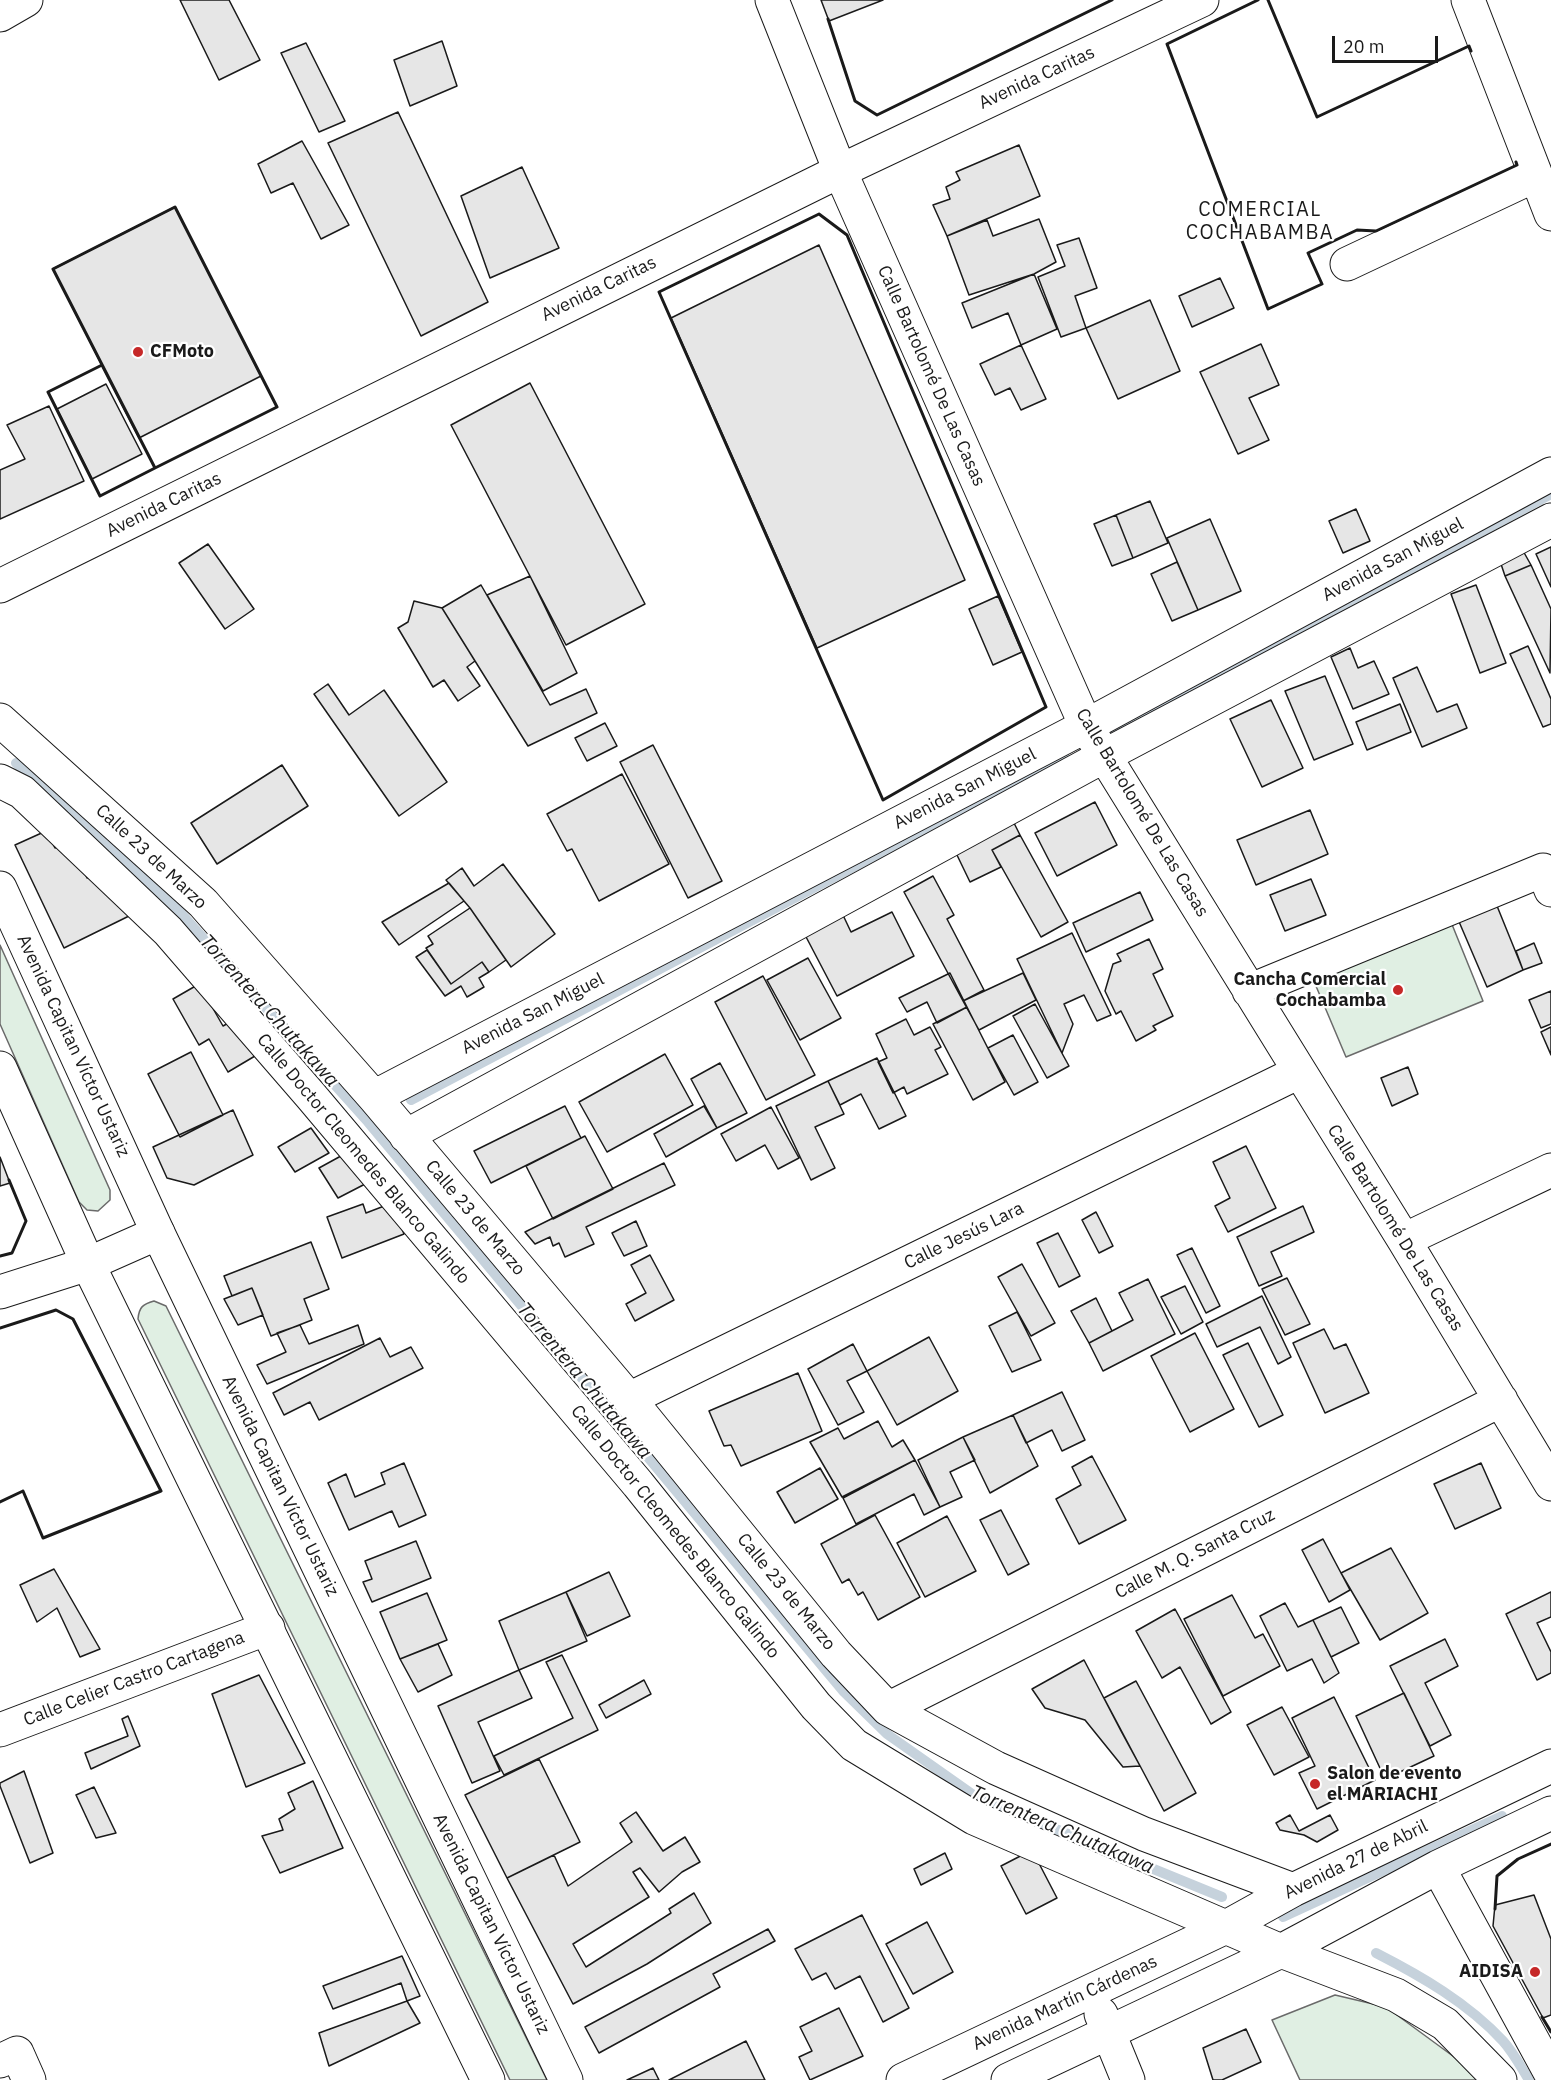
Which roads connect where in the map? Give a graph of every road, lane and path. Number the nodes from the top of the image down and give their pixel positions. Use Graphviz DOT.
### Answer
graph roads {
  1 [pos="26,0"];
  2 [pos="772,0"];
  3 [pos="1202,0"];
  4 [pos="1468,0"];
  5 [pos="0,15"];
  6 [pos="840,171"];
  7 [pos="1536,175"];
  8 [pos="1551,214"];
  9 [pos="1347,264"];
  10 [pos="1551,474"];
  11 [pos="1551,520"];
  12 [pos="0,586"];
  13 [pos="0,720"];
  14 [pos="1086,726"];
  15 [pos="1104,756"];
  16 [pos="0,782"];
  17 [pos="0,888"];
  18 [pos="1551,890"];
  19 [pos="1249,991"];
  20 [pos="0,1068"];
  21 [pos="1299,1072"];
  22 [pos="374,1097"];
  23 [pos="406,1136"];
  24 [pos="1551,1170"];
  25 [pos="158,1233"];
  26 [pos="1404,1240"];
  27 [pos="88,1264"];
  28 [pos="0,1292"];
  29 [pos="629,1399"];
  30 [pos="1501,1400"];
  31 [pos="1551,1484"];
  32 [pos="268,1628"];
  33 [pos="888,1709"];
  34 [pos="0,1730"];
  35 [pos="1551,1767"];
  36 [pos="1551,1813"];
  37 [pos="1438,1867"];
  38 [pos="1293,1890"];
  39 [pos="1228,1926"];
  40 [pos="1281,1951"];
  41 [pos="1091,1991"];
  42 [pos="1110,2034"];
  43 [pos="1551,2074"];
  44 [pos="488,2080"];
  45 [pos="566,2080"];
  46 [pos="903,2080"];
  47 [pos="1008,2080"];
  48 [pos="1128,2080"];
  49 [pos="1500,2080"];
  1 -- 5 [label="street"];
  2 -- 6 [label="street, Calle Bartolomé De Las Casas"];
  3 -- 6 [label="street, Avenida Caritas"];
  4 -- 7 [label="street"];
  6 -- 12 [label="street, Avenida Caritas"];
  6 -- 14 [label="street, Calle Bartolomé De Las Casas"];
  7 -- 8 [label="street"];
  7 -- 9 [label="street"];
  10 -- 14 [label="street, Avenida San Miguel"];
  11 -- 15 [label="street, Avenida San Miguel"];
  13 -- 22 [label="street, Calle 23 de Marzo"];
  14 -- 15 [label="street, Calle Bartolomé De Las Casas"];
  14 -- 22 [label="street, Avenida San Miguel"];
  15 -- 19 [label="street, Calle Bartolomé De Las Casas"];
  15 -- 23 [label="street, Avenida San Miguel"];
  16 -- 39 [label="street, Calle Doctor Cleomedes Blanco Galindo"];
  17 -- 25 [label="street, Avenida Capitan Víctor Ustariz"];
  18 -- 19 [label="street"];
  19 -- 21 [label="street, Calle Bartolomé De Las Casas"];
  20 -- 27 [label="street"];
  21 -- 26 [label="street, Calle Bartolomé De Las Casas"];
  21 -- 29 [label="street, Calle Jesús Lara"];
  22 -- 23 [label="street, Calle 23 de Marzo"];
  23 -- 29 [label="street, Calle 23 de Marzo"];
  24 -- 26 [label="street"];
  25 -- 27 [label="street"];
  25 -- 45 [label="street, Avenida Capitan Víctor Ustariz"];
  26 -- 30 [label="street, Calle Bartolomé De Las Casas"];
  27 -- 28 [label="street"];
  27 -- 32 [label="street"];
  29 -- 33 [label="street, Calle 23 de Marzo"];
  30 -- 31 [label="street, Calle Bartolomé De Las Casas"];
  30 -- 33 [label="street, Calle M. Q. Santa Cruz"];
  32 -- 34 [label="street, Calle Celier Castro Cartagena"];
  32 -- 44 [label="street"];
  33 -- 38 [label="street, Calle 23 de Marzo"];
  35 -- 38 [label="street, Avenida 27 de Abril"];
  36 -- 37 [label="street"];
  37 -- 40 [label="street"];
  37 -- 43 [label="street"];
  38 -- 39 [label="street, Avenida 27 de Abril"];
  39 -- 40 [label="street, Calle Doctor Cleomedes Blanco Galindo"];
  39 -- 41 [label="street, Avenida Martín Cárdenas"];
  40 -- 42 [label="street"];
  40 -- 49 [label="street, Calle Doctor Cleomedes Blanco Galindo"];
  41 -- 42 [label="street"];
  41 -- 46 [label="street, Avenida Martín Cárdenas"];
  42 -- 47 [label="street"];
  42 -- 48 [label="street"];
}
